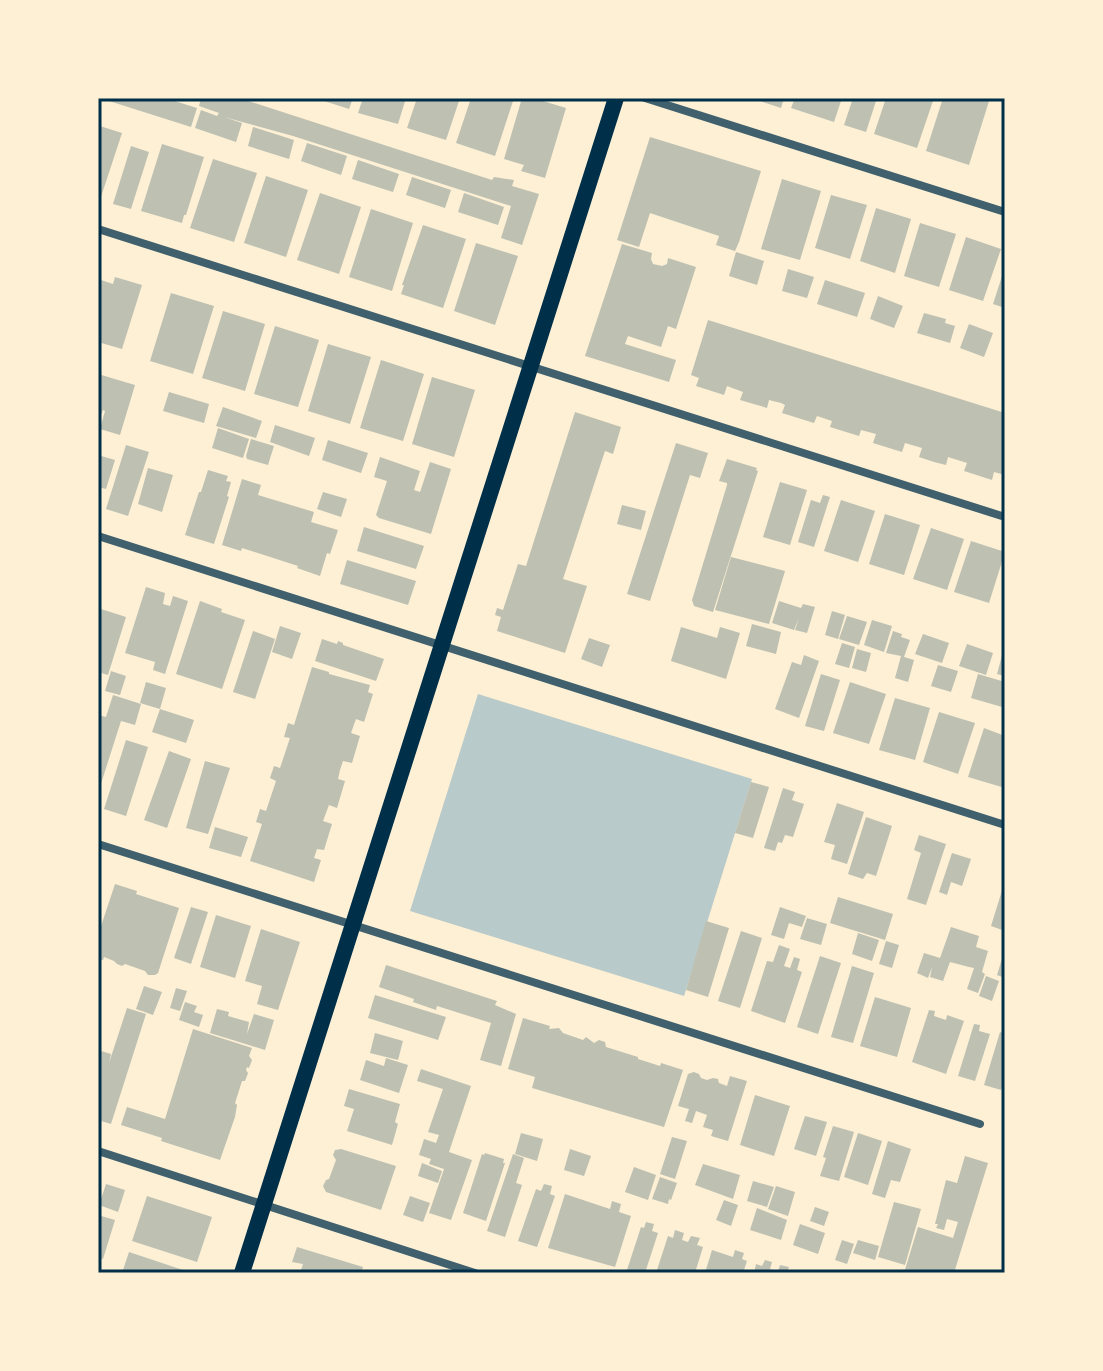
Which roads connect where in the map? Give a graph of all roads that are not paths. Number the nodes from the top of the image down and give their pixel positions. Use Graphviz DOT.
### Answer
graph roads {
  1 [pos="616,98"];
  2 [pos="645,98"];
  3 [pos="1005,212"];
  4 [pos="98,229"];
  5 [pos="531,367"];
  6 [pos="1005,517"];
  7 [pos="98,536"];
  8 [pos="442,646"];
  9 [pos="1005,825"];
  10 [pos="98,844"];
  11 [pos="352,925"];
  12 [pos="980,1124"];
  13 [pos="98,1151"];
  14 [pos="264,1204"];
  15 [pos="242,1273"];
  16 [pos="475,1273"];
  1 -- 5 [label="main road"];
  2 -- 3 [label="street"];
  4 -- 5 [label="street"];
  5 -- 6 [label="street"];
  5 -- 8 [label="main road"];
  7 -- 8 [label="street"];
  8 -- 9 [label="street"];
  8 -- 11 [label="main road"];
  10 -- 11 [label="street"];
  11 -- 12 [label="street"];
  11 -- 14 [label="main road"];
  13 -- 14 [label="street"];
  14 -- 15 [label="main road"];
  14 -- 16 [label="street"];
}
